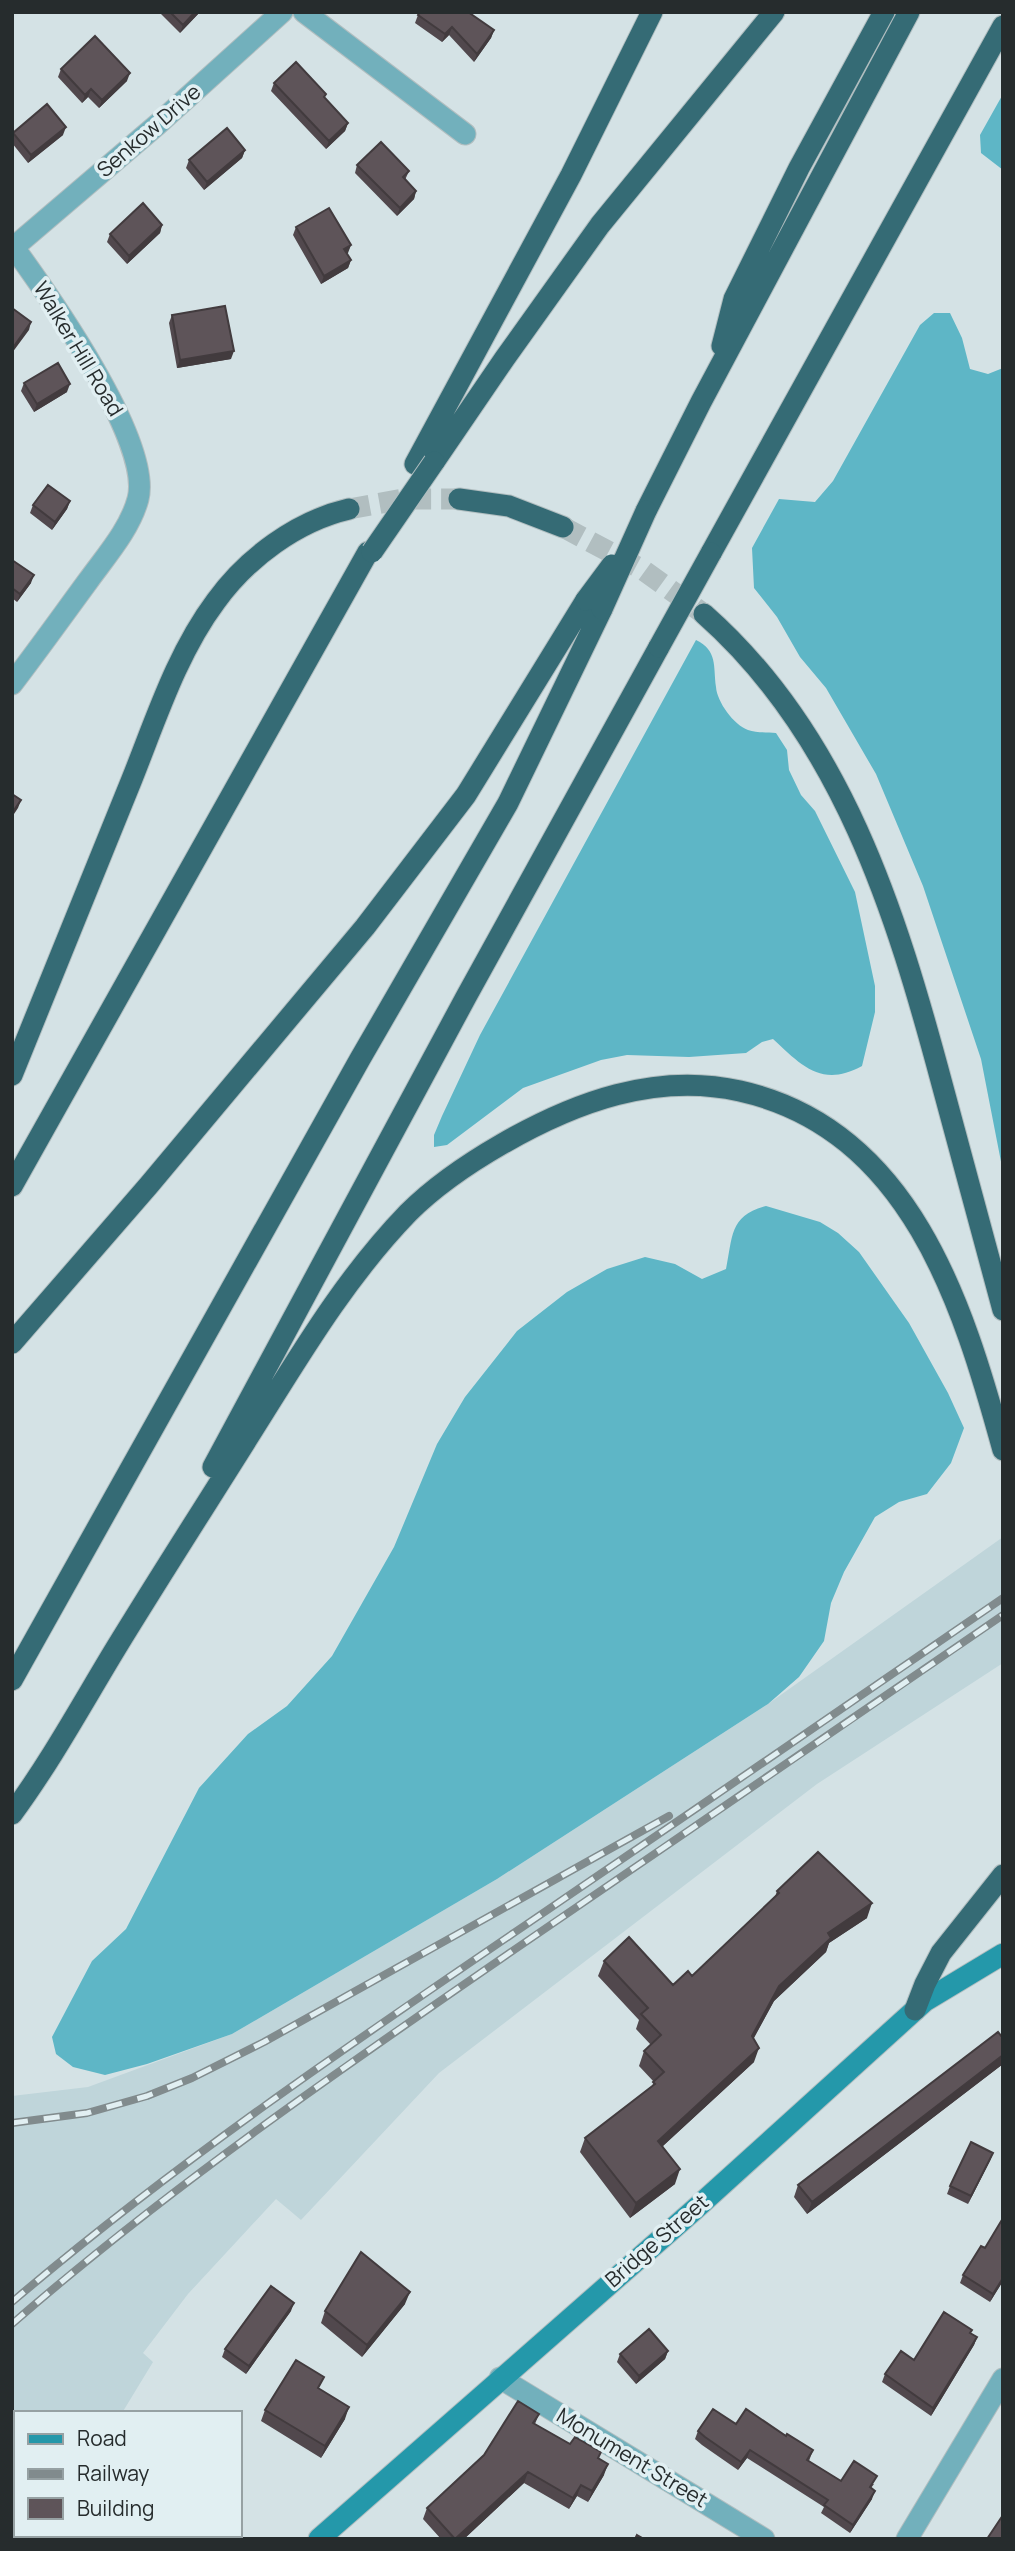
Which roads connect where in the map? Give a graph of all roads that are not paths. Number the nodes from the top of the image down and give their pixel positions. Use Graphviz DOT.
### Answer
graph roads {
  1 [pos="282,12"];
  2 [pos="304,12"];
  3 [pos="652,12"];
  4 [pos="775,12"];
  5 [pos="884,12"];
  6 [pos="909,12"];
  7 [pos="1003,26"];
  8 [pos="465,134"];
  9 [pos="13,246"];
  10 [pos="712,382"];
  11 [pos="425,463"];
  12 [pos="459,499"];
  13 [pos="349,509"];
  14 [pos="564,527"];
  15 [pos="594,604"];
  16 [pos="704,614"];
  17 [pos="12,684"];
  18 [pos="12,1075"];
  19 [pos="12,1186"];
  20 [pos="1003,1310"];
  21 [pos="12,1343"];
  22 [pos="1003,1450"];
  23 [pos="113,1654"];
  24 [pos="12,1680"];
  25 [pos="13,1812"];
  26 [pos="1003,1875"];
  27 [pos="1003,1954"];
  28 [pos="915,2010"];
  29 [pos="500,2378"];
  30 [pos="1003,2379"];
  31 [pos="319,2539"];
  32 [pos="764,2539"];
  33 [pos="907,2539"];
  1 -- 9 [label="street, Senkow Drive"];
  2 -- 8 [label="street"];
  3 -- 11 [label="highway"];
  4 -- 11 [label="highway"];
  5 -- 10 [label="highway"];
  6 -- 10 [label="highway"];
  7 -- 23 [label="highway, bridge"];
  9 -- 17 [label="street, Walker Hill Road"];
  10 -- 15 [label="highway, bridge"];
  11 -- 19 [label="highway, bridge"];
  12 -- 14 [label="highway"];
  13 -- 18 [label="highway"];
  15 -- 21 [label="highway"];
  15 -- 24 [label="highway"];
  16 -- 20 [label="highway"];
  22 -- 23 [label="highway"];
  23 -- 25 [label="highway"];
  26 -- 28 [label="highway"];
  27 -- 28 [label="street, Bridge Street"];
  28 -- 29 [label="street, Bridge Street"];
  29 -- 31 [label="street, Bridge Street"];
  29 -- 32 [label="street, Monument Street"];
  30 -- 33 [label="street"];
}
